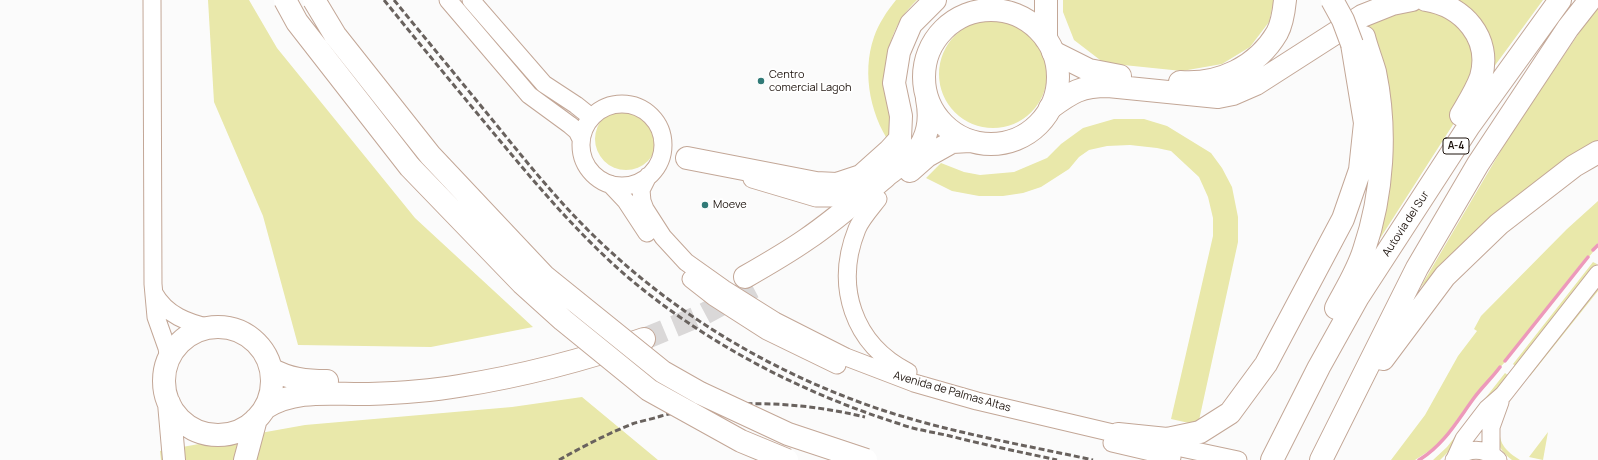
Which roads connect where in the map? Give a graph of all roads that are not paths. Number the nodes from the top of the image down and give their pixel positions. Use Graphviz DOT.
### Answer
graph roads {
  1 [pos="152,0"];
  2 [pos="285,0"];
  3 [pos="314,0"];
  4 [pos="448,0"];
  5 [pos="471,0"];
  6 [pos="935,0"];
  7 [pos="1046,0"];
  8 [pos="1285,0"];
  9 [pos="1332,0"];
  10 [pos="1346,0"];
  11 [pos="1368,0"];
  12 [pos="1412,0"];
  13 [pos="1426,0"];
  14 [pos="1560,0"];
  15 [pos="1581,0"];
  16 [pos="1590,0"];
  17 [pos="1000,5"];
  18 [pos="1358,41"];
  19 [pos="1050,45"];
  20 [pos="1194,94"];
  21 [pos="926,96"];
  22 [pos="1050,108"];
  23 [pos="591,117"];
  24 [pos="662,136"];
  25 [pos="581,139"];
  26 [pos="970,140"];
  27 [pos="1598,152"];
  28 [pos="687,158"];
  29 [pos="648,176"];
  30 [pos="610,184"];
  31 [pos="873,195"];
  32 [pos="1598,274"];
  33 [pos="752,281"];
  34 [pos="154,293"];
  35 [pos="1358,297"];
  36 [pos="211,328"];
  37 [pos="168,360"];
  38 [pos="271,369"];
  39 [pos="1503,395"];
  40 [pos="977,400"];
  41 [pos="169,403"];
  42 [pos="261,414"];
  43 [pos="1276,432"];
  44 [pos="1118,434"];
  45 [pos="1324,452"];
  46 [pos="1495,457"];
  47 [pos="174,460"];
  48 [pos="245,460"];
  49 [pos="788,460"];
  50 [pos="866,460"];
  51 [pos="1184,460"];
  52 [pos="1238,460"];
  53 [pos="1261,460"];
  54 [pos="1272,460"];
  55 [pos="1454,460"];
  1 -- 34 [label="street"];
  2 -- 49 [label="main road, bridge"];
  3 -- 50 [label="main road, bridge"];
  4 -- 25 [label="street"];
  5 -- 23 [label="street"];
  6 -- 28 [label="main road"];
  7 -- 19 [label="main road"];
  8 -- 19 [label="main road"];
  9 -- 18 [label="main road, bridge"];
  10 -- 18 [label="main road"];
  11 -- 20 [label="main road"];
  12 -- 20 [label="main road"];
  13 -- 35 [label="main road"];
  14 -- 35 [label="main road, Autovía del Sur / A-4"];
  15 -- 45 [label="main road"];
  16 -- 45 [label="main road"];
  17 -- 19 [label="main road"];
  17 -- 21 [label="main road"];
  18 -- 43 [label="main road"];
  18 -- 44 [label="main road"];
  19 -- 22 [label="main road"];
  20 -- 22 [label="main road"];
  21 -- 26 [label="main road"];
  21 -- 31 [label="main road"];
  22 -- 26 [label="main road"];
  23 -- 24 [label="street"];
  23 -- 25 [label="street"];
  24 -- 28 [label="street"];
  24 -- 29 [label="street"];
  25 -- 30 [label="street"];
  26 -- 31 [label="main road"];
  27 -- 45 [label="main road"];
  28 -- 31 [label="street"];
  29 -- 30 [label="street"];
  29 -- 40 [label="street, Avenida de Palmas Altas"];
  30 -- 51 [label="street, Avenida de Palmas Altas"];
  31 -- 33 [label="main road"];
  31 -- 40 [label="street"];
  32 -- 39 [label="street"];
  34 -- 36 [label="street"];
  34 -- 37 [label="street"];
  35 -- 43 [label="main road, Autovía del Sur / A-4"];
  36 -- 37 [label="main road"];
  36 -- 38 [label="main road"];
  37 -- 41 [label="main road"];
  38 -- 42 [label="main road"];
  38 -- 42 [label="main road"];
  39 -- 46 [label="street"];
  39 -- 55 [label="street"];
  40 -- 44 [label="street, Avenida de Palmas Altas"];
  41 -- 42 [label="main road"];
  41 -- 47 [label="main road"];
  42 -- 48 [label="main road"];
  43 -- 53 [label="main road"];
  43 -- 54 [label="main road, Autovía del Sur / A-4"];
  44 -- 52 [label="street, Avenida de Palmas Altas"];
  46 -- 55 [label="street"];
}
